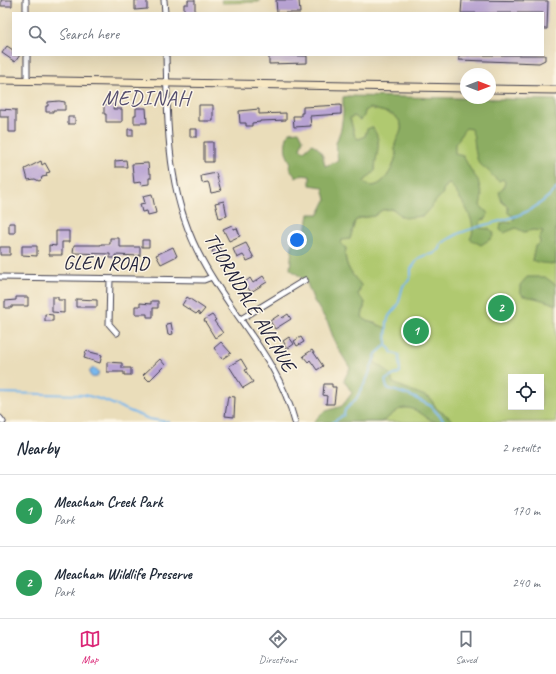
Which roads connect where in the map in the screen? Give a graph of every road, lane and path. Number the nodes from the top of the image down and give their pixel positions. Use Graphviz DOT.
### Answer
graph roads {
  1 [pos="26,0"];
  2 [pos="164,0"];
  3 [pos="26,12"];
  4 [pos="165,12"];
  5 [pos="27,56"];
  6 [pos="166,56"];
  7 [pos="0,80"];
  8 [pos="27,80"];
  9 [pos="167,82"];
  10 [pos="460,88"];
  11 [pos="496,89"];
  12 [pos="556,90"];
  13 [pos="0,277"];
  14 [pos="212,277"];
  15 [pos="110,279"];
  16 [pos="305,280"];
  17 [pos="241,320"];
  18 [pos="117,333"];
  19 [pos="0,418"];
  20 [pos="3,422"];
  21 [pos="295,422"];
  1 -- 3 [label="street"];
  2 -- 4 [label="street"];
  5 -- 8 [label="street"];
  6 -- 9 [label="street, THORNDALE AVENUE"];
  7 -- 8 [label="main road"];
  8 -- 9 [label="main road"];
  9 -- 10 [label="main road"];
  9 -- 14 [label="street, THORNDALE AVENUE"];
  11 -- 12 [label="main road"];
  13 -- 15 [label="street, GLEN ROAD"];
  14 -- 15 [label="street, GLEN ROAD"];
  14 -- 17 [label="street, THORNDALE AVENUE"];
  15 -- 18 [label="street"];
  16 -- 17 [label="street"];
  17 -- 21 [label="street, THORNDALE AVENUE"];
  19 -- 20 [label="street"];
}
